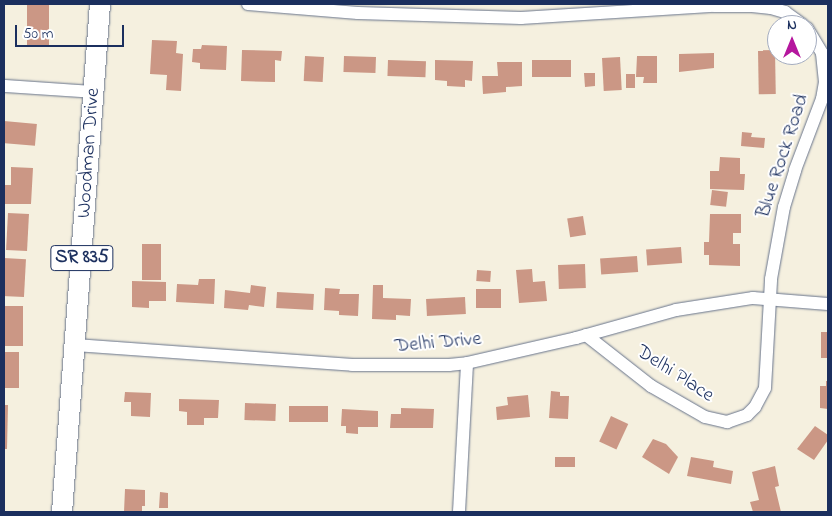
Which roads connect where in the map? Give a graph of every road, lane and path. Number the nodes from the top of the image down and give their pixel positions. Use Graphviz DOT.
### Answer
graph roads {
  1 [pos="100,4"];
  2 [pos="248,4"];
  3 [pos="606,9"];
  4 [pos="789,15"];
  5 [pos="817,45"];
  6 [pos="4,86"];
  7 [pos="94,92"];
  8 [pos="770,298"];
  9 [pos="828,304"];
  10 [pos="586,335"];
  11 [pos="75,345"];
  12 [pos="467,363"];
  13 [pos="62,512"];
  14 [pos="459,512"];
  1 -- 7 [label="main road, Woodman Drive / SR 835"];
  2 -- 3 [label="street"];
  3 -- 4 [label="street"];
  5 -- 8 [label="street, Blue Rock Road"];
  6 -- 7 [label="street"];
  7 -- 11 [label="main road, Woodman Drive / SR 835"];
  8 -- 9 [label="street, Delhi Drive"];
  8 -- 10 [label="street, Delhi Drive"];
  8 -- 10 [label="street, Delhi Place"];
  10 -- 12 [label="street, Delhi Drive"];
  11 -- 12 [label="street, Delhi Drive"];
  11 -- 13 [label="main road, Woodman Drive / SR 835"];
  12 -- 14 [label="street"];
}
